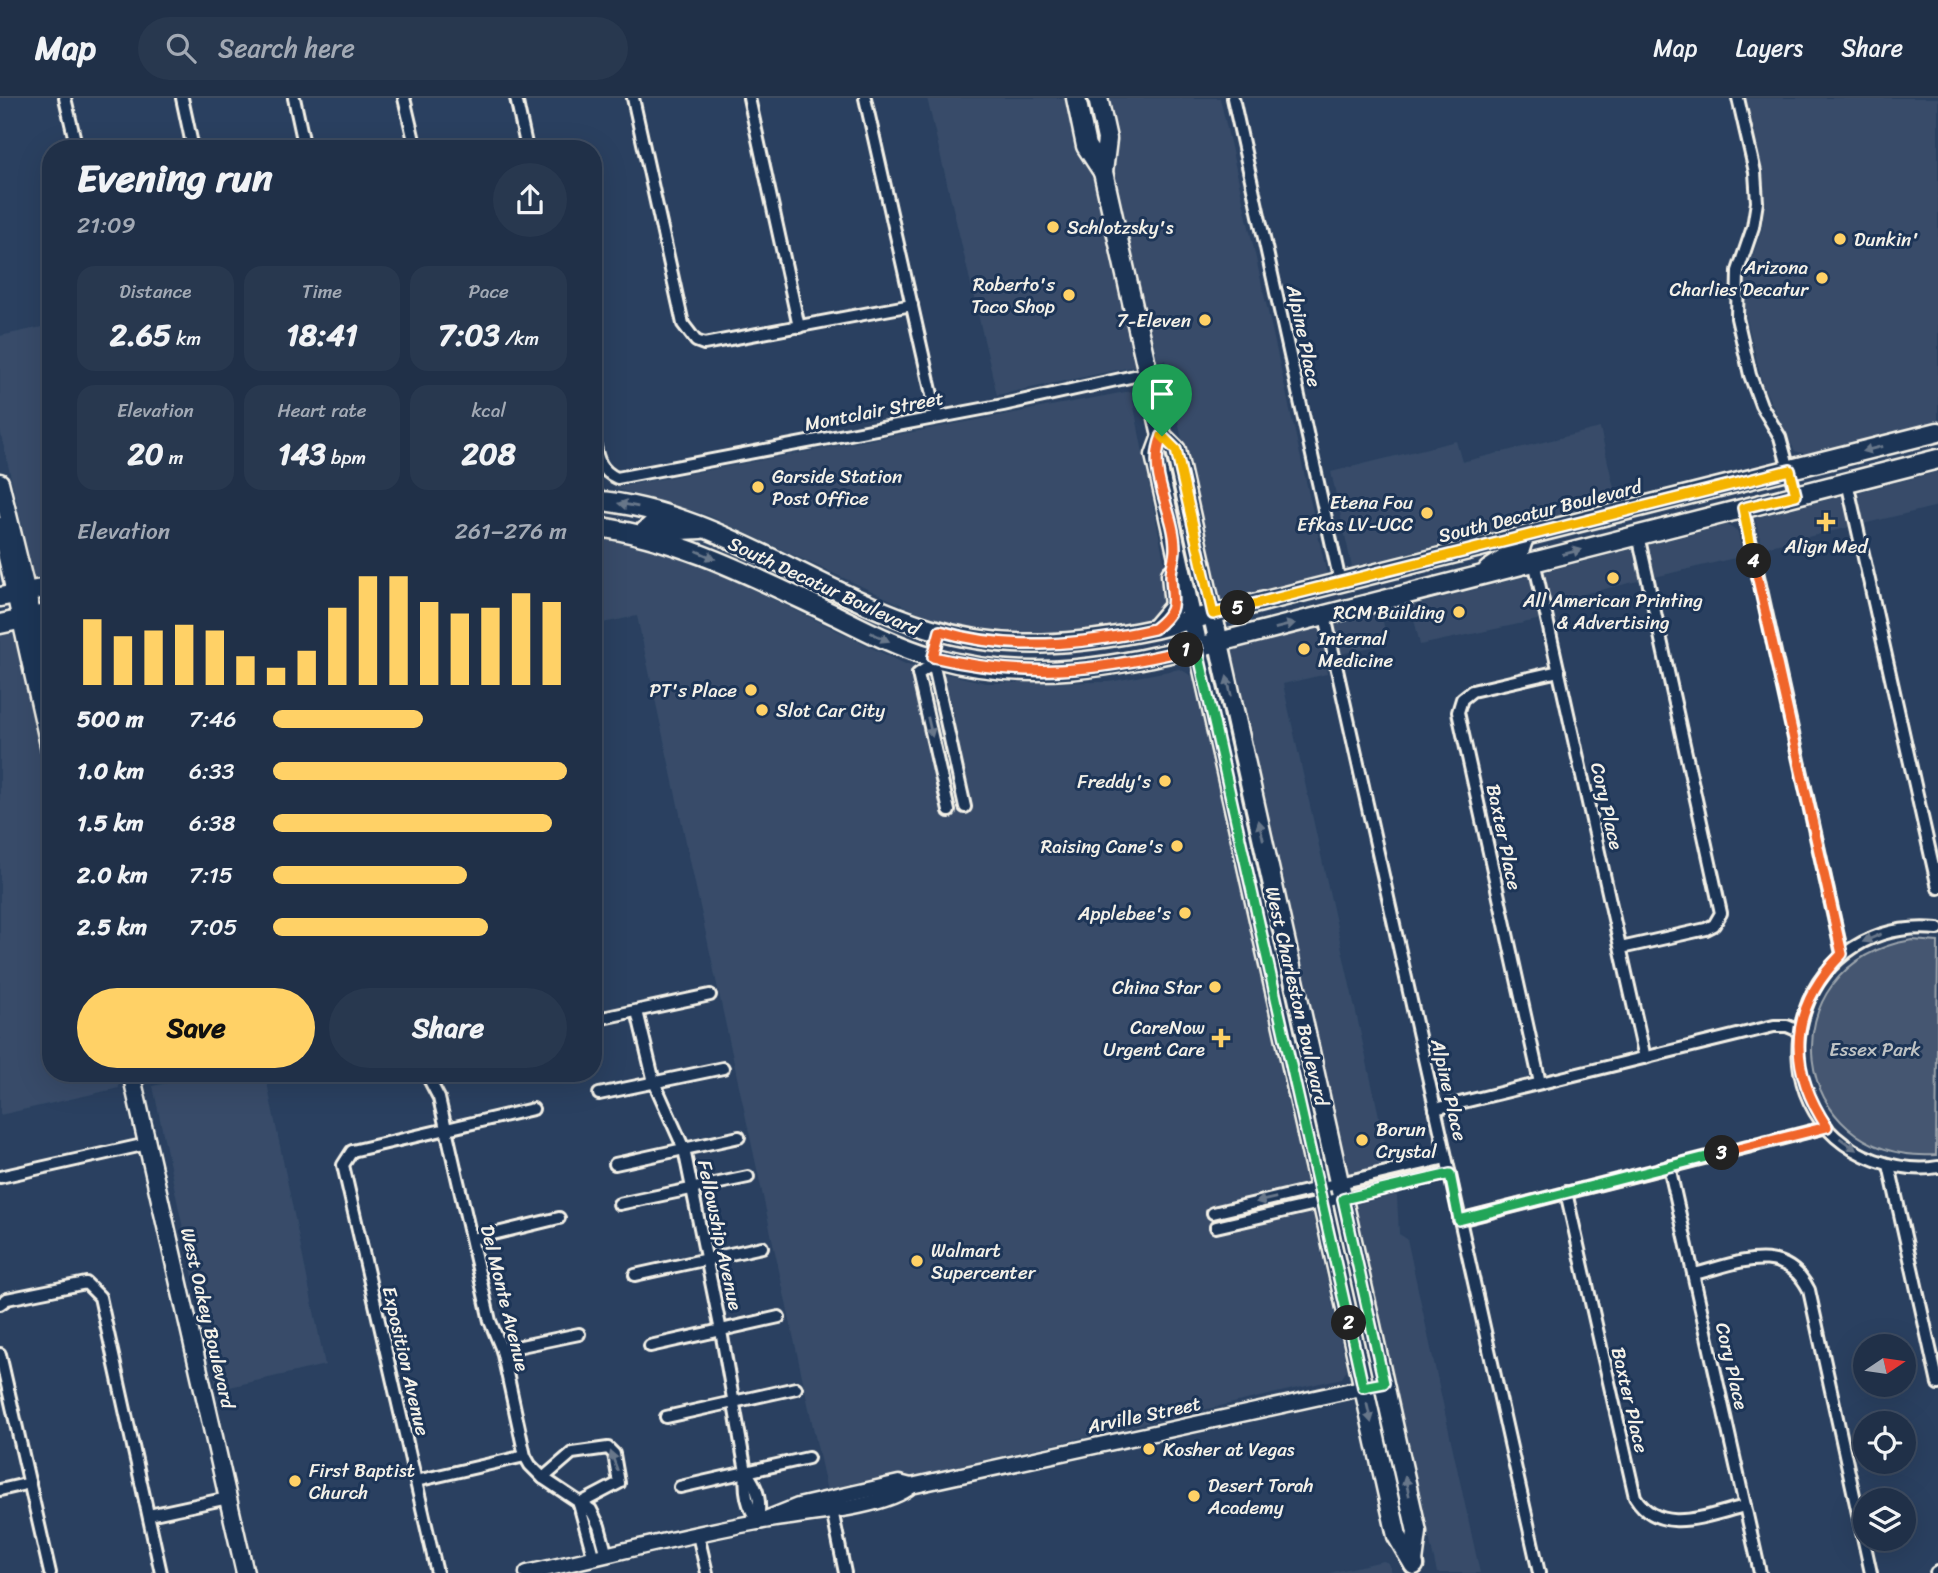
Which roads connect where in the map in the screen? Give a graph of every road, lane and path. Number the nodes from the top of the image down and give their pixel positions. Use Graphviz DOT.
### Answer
graph roads {
  1 [pos="65,98"];
  2 [pos="181,98"];
  3 [pos="294,98"];
  4 [pos="404,98"];
  5 [pos="516,98"];
  6 [pos="633,98"];
  7 [pos="749,98"];
  8 [pos="865,98"];
  9 [pos="1076,98"];
  10 [pos="1098,98"];
  11 [pos="1233,98"];
  12 [pos="1738,98"];
  13 [pos="75,140"];
  14 [pos="191,140"];
  15 [pos="303,140"];
  16 [pos="413,140"];
  17 [pos="525,140"];
  18 [pos="1103,172"];
  19 [pos="912,305"];
  20 [pos="799,327"];
  21 [pos="1148,373"];
  22 [pos="937,417"];
  23 [pos="1938,432"];
  24 [pos="1162,436"];
  25 [pos="1938,459"];
  26 [pos="602,467"];
  27 [pos="1790,470"];
  28 [pos="0,482"];
  29 [pos="1847,482"];
  30 [pos="1796,495"];
  31 [pos="602,502"];
  32 [pos="1743,508"];
  33 [pos="0,526"];
  34 [pos="602,527"];
  35 [pos="711,529"];
  36 [pos="1555,529"];
  37 [pos="642,534"];
  38 [pos="1638,535"];
  39 [pos="1524,537"];
  40 [pos="1175,548"];
  41 [pos="1534,561"];
  42 [pos="1482,575"];
  43 [pos="1340,582"];
  44 [pos="42,589"];
  45 [pos="14,594"];
  46 [pos="1213,614"];
  47 [pos="35,616"];
  48 [pos="1325,616"];
  49 [pos="1191,620"];
  50 [pos="0,624"];
  51 [pos="1154,629"];
  52 [pos="940,631"];
  53 [pos="1219,642"];
  54 [pos="1197,647"];
  55 [pos="42,649"];
  56 [pos="931,661"];
  57 [pos="1559,671"];
  58 [pos="42,676"];
  59 [pos="965,807"];
  60 [pos="949,811"];
  61 [pos="1241,841"];
  62 [pos="1938,888"];
  63 [pos="1277,904"];
  64 [pos="1261,926"];
  65 [pos="1938,929"];
  66 [pos="1622,948"];
  67 [pos="1842,954"];
  68 [pos="710,995"];
  69 [pos="637,1011"];
  70 [pos="1303,1016"];
  71 [pos="602,1018"];
  72 [pos="1799,1031"];
  73 [pos="1646,1058"];
  74 [pos="723,1068"];
  75 [pos="134,1082"];
  76 [pos="431,1082"];
  77 [pos="654,1082"];
  78 [pos="1540,1083"];
  79 [pos="599,1094"];
  80 [pos="533,1109"];
  81 [pos="1435,1109"];
  82 [pos="446,1127"];
  83 [pos="1827,1127"];
  84 [pos="739,1137"];
  85 [pos="147,1144"];
  86 [pos="684,1149"];
  87 [pos="1446,1158"];
  88 [pos="615,1164"];
  89 [pos="1889,1165"];
  90 [pos="1670,1166"];
  91 [pos="1938,1167"];
  92 [pos="1450,1174"];
  93 [pos="0,1177"];
  94 [pos="748,1177"];
  95 [pos="693,1189"];
  96 [pos="1566,1192"];
  97 [pos="1331,1194"];
  98 [pos="619,1204"];
  99 [pos="1213,1213"];
  100 [pos="559,1218"];
  101 [pos="1459,1220"];
  102 [pos="1216,1227"];
  103 [pos="472,1239"];
  104 [pos="762,1247"];
  105 [pos="708,1260"];
  106 [pos="1694,1274"];
  107 [pos="635,1275"];
  108 [pos="0,1304"];
  109 [pos="779,1317"];
  110 [pos="722,1331"];
  111 [pos="579,1334"];
  112 [pos="650,1346"];
  113 [pos="502,1350"];
  114 [pos="0,1354"];
  115 [pos="1384,1383"];
  116 [pos="1938,1384"];
  117 [pos="1363,1387"];
  118 [pos="796,1388"];
  119 [pos="731,1402"];
  120 [pos="666,1417"];
  121 [pos="525,1456"];
  122 [pos="808,1458"];
  123 [pos="746,1472"];
  124 [pos="544,1479"];
  125 [pos="416,1481"];
  126 [pos="30,1483"];
  127 [pos="680,1487"];
  128 [pos="0,1490"];
  129 [pos="228,1498"];
  130 [pos="579,1504"];
  131 [pos="825,1506"];
  132 [pos="1745,1506"];
  133 [pos="149,1515"];
  134 [pos="758,1522"];
  135 [pos="698,1535"];
  136 [pos="600,1557"];
  137 [pos="1414,1568"];
  138 [pos="544,1571"];
  139 [pos="50,1573"];
  140 [pos="161,1573"];
  141 [pos="245,1573"];
  142 [pos="437,1573"];
  143 [pos="527,1573"];
  144 [pos="707,1573"];
  145 [pos="845,1573"];
  146 [pos="1539,1573"];
  147 [pos="1760,1573"];
  148 [pos="1871,1573"];
  1 -- 13 [label="street"];
  2 -- 14 [label="street"];
  3 -- 15 [label="street"];
  4 -- 16 [label="street"];
  5 -- 17 [label="street"];
  6 -- 20 [label="street"];
  7 -- 20 [label="street"];
  8 -- 19 [label="street"];
  9 -- 18 [label="main road, West Charleston Boulevard"];
  10 -- 18 [label="main road, West Charleston Boulevard"];
  11 -- 43 [label="street, Alpine Place"];
  12 -- 27 [label="street"];
  18 -- 21 [label="main road, West Charleston Boulevard"];
  19 -- 20 [label="street"];
  19 -- 22 [label="street"];
  21 -- 22 [label="street, Montclair Street"];
  21 -- 24 [label="main road, West Charleston Boulevard"];
  22 -- 26 [label="street, Montclair Street"];
  23 -- 27 [label="main road, South Decatur Boulevard, one-way"];
  24 -- 40 [label="main road, West Charleston Boulevard"];
  24 -- 46 [label="main road, West Charleston Boulevard"];
  25 -- 29 [label="main road, South Decatur Boulevard"];
  27 -- 30 [label="street"];
  27 -- 36 [label="main road, South Decatur Boulevard"];
  28 -- 45 [label="main road"];
  29 -- 30 [label="main road, South Decatur Boulevard"];
  29 -- 62 [label="street"];
  30 -- 32 [label="main road, South Decatur Boulevard"];
  35 -- 31 [label="main road, South Decatur Boulevard, one-way"];
  32 -- 38 [label="main road, South Decatur Boulevard"];
  32 -- 67 [label="street"];
  33 -- 45 [label="main road"];
  34 -- 37 [label="main road, South Decatur Boulevard"];
  35 -- 37 [label="main road"];
  35 -- 52 [label="main road, South Decatur Boulevard"];
  36 -- 39 [label="main road, South Decatur Boulevard"];
  36 -- 41 [label="main road"];
  37 -- 56 [label="main road, South Decatur Boulevard, one-way"];
  41 -- 38 [label="main road, South Decatur Boulevard, one-way"];
  38 -- 66 [label="street"];
  39 -- 42 [label="main road"];
  39 -- 43 [label="main road, South Decatur Boulevard"];
  40 -- 49 [label="main road, West Charleston Boulevard"];
  40 -- 51 [label="main road"];
  41 -- 42 [label="main road, South Decatur Boulevard"];
  41 -- 57 [label="street, Cory Place"];
  42 -- 48 [label="main road, South Decatur Boulevard"];
  43 -- 46 [label="main road, South Decatur Boulevard"];
  44 -- 45 [label="main road"];
  45 -- 47 [label="main road"];
  46 -- 49 [label="main road, South Decatur Boulevard"];
  46 -- 53 [label="main road, West Charleston Boulevard"];
  47 -- 50 [label="main road"];
  47 -- 55 [label="main road"];
  47 -- 58 [label="main road"];
  53 -- 48 [label="main road, South Decatur Boulevard, one-way"];
  48 -- 81 [label="street, Alpine Place"];
  49 -- 51 [label="main road, South Decatur Boulevard"];
  49 -- 54 [label="main road, West Charleston Boulevard"];
  51 -- 52 [label="main road, South Decatur Boulevard"];
  52 -- 56 [label="street"];
  53 -- 54 [label="main road, South Decatur Boulevard"];
  63 -- 53 [label="main road, West Charleston Boulevard, one-way"];
  54 -- 56 [label="main road, South Decatur Boulevard"];
  54 -- 61 [label="main road, West Charleston Boulevard"];
  56 -- 59 [label="street"];
  56 -- 60 [label="street, one-way"];
  57 -- 66 [label="street, Cory Place"];
  57 -- 78 [label="street, Baxter Place"];
  61 -- 63 [label="main road"];
  61 -- 64 [label="main road, West Charleston Boulevard"];
  63 -- 70 [label="main road, West Charleston Boulevard"];
  64 -- 70 [label="main road"];
  64 -- 97 [label="main road, West Charleston Boulevard"];
  65 -- 67 [label="street, one-way"];
  66 -- 73 [label="street, Cory Place"];
  67 -- 72 [label="street"];
  68 -- 69 [label="street"];
  69 -- 71 [label="street"];
  69 -- 77 [label="street, Fellowship Avenue"];
  70 -- 97 [label="main road, West Charleston Boulevard"];
  72 -- 73 [label="street"];
  72 -- 83 [label="street"];
  73 -- 78 [label="street"];
  74 -- 77 [label="street"];
  75 -- 85 [label="main road, West Oakey Boulevard"];
  76 -- 82 [label="street, Del Monte Avenue"];
  77 -- 79 [label="street"];
  77 -- 86 [label="street, Fellowship Avenue"];
  78 -- 81 [label="street"];
  80 -- 82 [label="street"];
  81 -- 87 [label="street, Alpine Place"];
  82 -- 103 [label="street, Del Monte Avenue"];
  82 -- 125 [label="street, Exposition Avenue"];
  83 -- 89 [label="street, one-way"];
  83 -- 90 [label="street"];
  84 -- 86 [label="street"];
  85 -- 93 [label="street"];
  85 -- 129 [label="main road, West Oakey Boulevard"];
  86 -- 88 [label="street"];
  86 -- 95 [label="street, Fellowship Avenue"];
  87 -- 92 [label="street, Alpine Place"];
  87 -- 97 [label="street"];
  89 -- 91 [label="street"];
  89 -- 116 [label="street"];
  90 -- 96 [label="street"];
  90 -- 106 [label="street, Cory Place"];
  92 -- 97 [label="street"];
  92 -- 101 [label="street, Alpine Place"];
  94 -- 95 [label="street"];
  95 -- 98 [label="street"];
  95 -- 105 [label="street, Fellowship Avenue"];
  96 -- 101 [label="street"];
  96 -- 132 [label="street, Baxter Place"];
  97 -- 99 [label="street, one-way"];
  97 -- 102 [label="street"];
  97 -- 115 [label="main road, West Charleston Boulevard"];
  97 -- 117 [label="main road, West Charleston Boulevard"];
  100 -- 103 [label="street"];
  101 -- 146 [label="street, Alpine Place"];
  103 -- 113 [label="street, Del Monte Avenue"];
  104 -- 105 [label="street"];
  105 -- 107 [label="street"];
  105 -- 110 [label="street, Fellowship Avenue"];
  106 -- 132 [label="street, Cory Place"];
  106 -- 148 [label="street"];
  108 -- 133 [label="street"];
  109 -- 110 [label="street"];
  110 -- 112 [label="street"];
  110 -- 119 [label="street, Fellowship Avenue"];
  111 -- 113 [label="street"];
  113 -- 121 [label="street, Del Monte Avenue"];
  114 -- 126 [label="street"];
  115 -- 117 [label="street, Arville Street"];
  137 -- 115 [label="main road, West Charleston Boulevard, one-way"];
  117 -- 131 [label="street, Arville Street"];
  117 -- 137 [label="main road, West Charleston Boulevard, one-way"];
  118 -- 119 [label="street"];
  119 -- 120 [label="street"];
  119 -- 123 [label="street, Fellowship Avenue"];
  121 -- 124 [label="street, Del Monte Avenue"];
  121 -- 125 [label="street"];
  122 -- 123 [label="street"];
  123 -- 127 [label="street"];
  123 -- 134 [label="street, Fellowship Avenue"];
  124 -- 130 [label="street, Del Monte Avenue"];
  130 -- 124 [label="street, one-way"];
  125 -- 142 [label="street, Exposition Avenue"];
  126 -- 128 [label="street"];
  126 -- 139 [label="street"];
  129 -- 133 [label="street"];
  129 -- 141 [label="main road, West Oakey Boulevard"];
  130 -- 136 [label="street, Del Monte Avenue"];
  131 -- 134 [label="street, Arville Street"];
  131 -- 145 [label="street"];
  132 -- 147 [label="street, Cory Place"];
  133 -- 140 [label="street"];
  134 -- 135 [label="street, Arville Street"];
  135 -- 136 [label="street, Arville Street"];
  135 -- 144 [label="street"];
  136 -- 138 [label="street, Arville Street"];
  138 -- 143 [label="street, Arville Street"];
}
